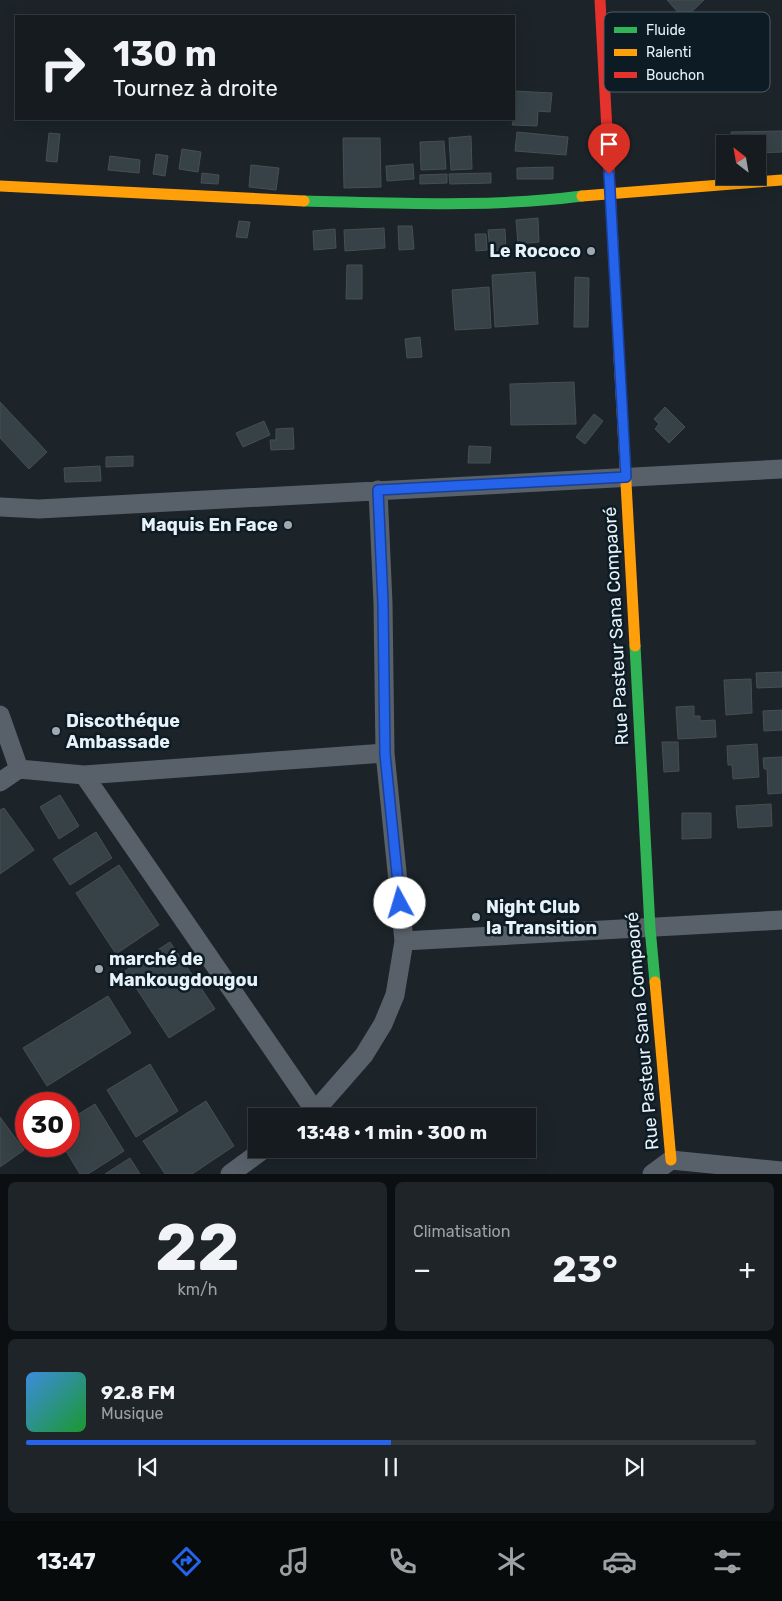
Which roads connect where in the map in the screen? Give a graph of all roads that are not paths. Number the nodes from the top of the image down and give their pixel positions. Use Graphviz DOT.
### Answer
graph roads {
  1 [pos="600,0"];
  2 [pos="604,77"];
  3 [pos="605,92"];
  4 [pos="782,180"];
  5 [pos="0,186"];
  6 [pos="610,193"];
  7 [pos="782,468"];
  8 [pos="626,477"];
  9 [pos="378,490"];
  10 [pos="0,507"];
  11 [pos="39,509"];
  12 [pos="0,518"];
  13 [pos="0,715"];
  14 [pos="385,754"];
  15 [pos="19,769"];
  16 [pos="84,775"];
  17 [pos="0,782"];
  18 [pos="782,920"];
  19 [pos="650,928"];
  20 [pos="404,941"];
  21 [pos="308,1108"];
  22 [pos="317,1108"];
  23 [pos="252,1158"];
  24 [pos="671,1160"];
  25 [pos="782,1171"];
  26 [pos="230,1174"];
  27 [pos="652,1174"];
  1 -- 2 [label="street, Rue Pasteur Sana Compaoré"];
  3 -- 6 [label="street, Rue Pasteur Sana Compaoré"];
  4 -- 6 [label="street"];
  5 -- 6 [label="street"];
  6 -- 8 [label="street, Rue Pasteur Sana Compaoré"];
  7 -- 8 [label="street"];
  8 -- 9 [label="street"];
  8 -- 19 [label="street, Rue Pasteur Sana Compaoré"];
  9 -- 11 [label="street"];
  9 -- 14 [label="street"];
  10 -- 11 [label="street"];
  11 -- 12 [label="street"];
  13 -- 15 [label="street"];
  14 -- 16 [label="street"];
  14 -- 20 [label="street"];
  15 -- 16 [label="street"];
  15 -- 17 [label="street"];
  16 -- 21 [label="street"];
  18 -- 19 [label="street"];
  19 -- 20 [label="street"];
  19 -- 24 [label="street, Rue Pasteur Sana Compaoré"];
  20 -- 22 [label="street"];
  23 -- 26 [label="street"];
  24 -- 25 [label="street"];
  24 -- 27 [label="street"];
}
